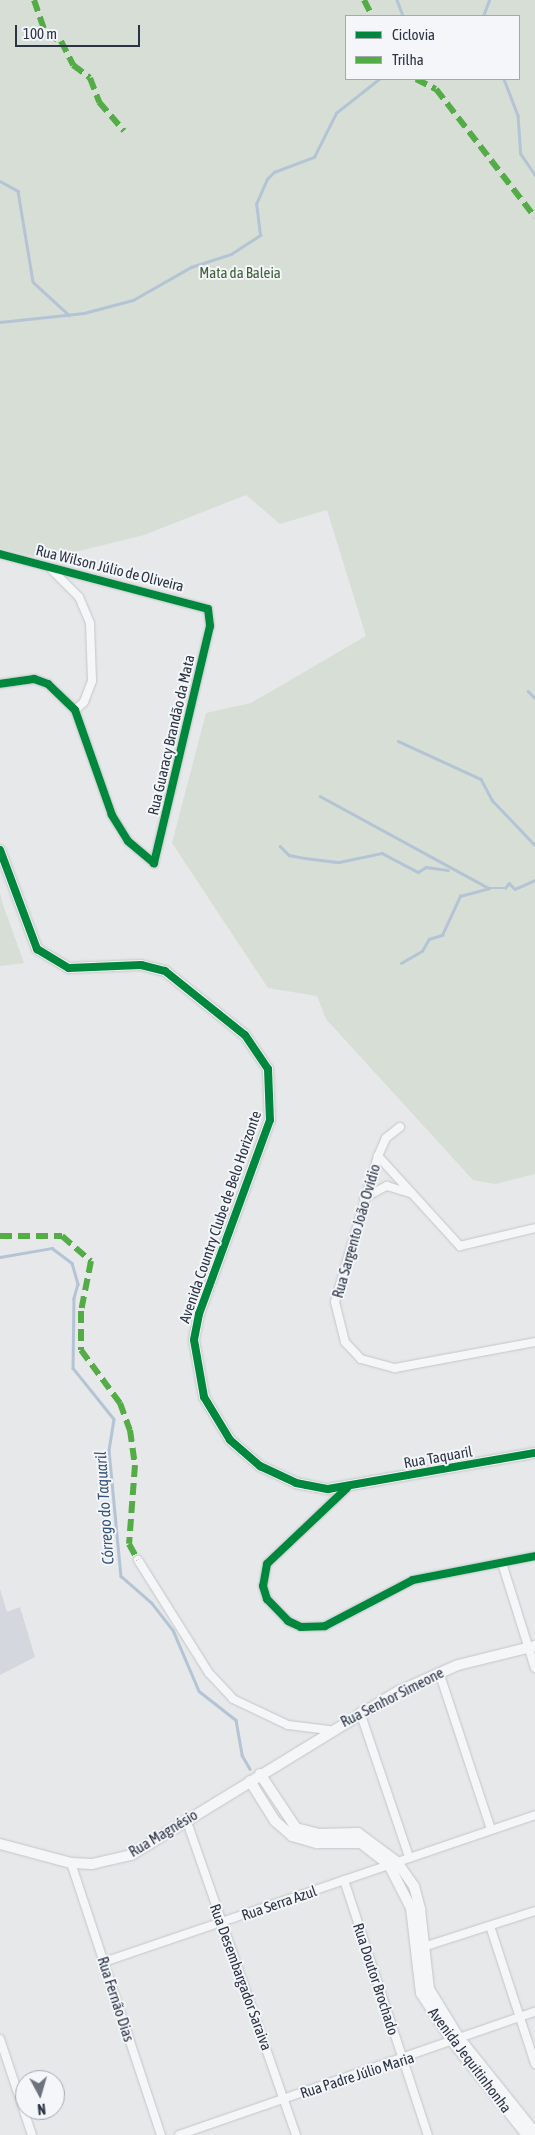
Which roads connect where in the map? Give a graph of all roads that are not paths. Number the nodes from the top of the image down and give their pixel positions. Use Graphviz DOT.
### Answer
graph roads {
  1 [pos="0,554"];
  2 [pos="48,567"];
  3 [pos="210,613"];
  4 [pos="0,684"];
  5 [pos="74,710"];
  6 [pos="0,850"];
  7 [pos="400,1127"];
  8 [pos="378,1156"];
  9 [pos="414,1195"];
  10 [pos="364,1198"];
  11 [pos="535,1228"];
  12 [pos="535,1342"];
  13 [pos="535,1453"];
  14 [pos="346,1488"];
  15 [pos="535,1556"];
  16 [pos="138,1560"];
  17 [pos="502,1563"];
  18 [pos="532,1647"];
  19 [pos="535,1668"];
  20 [pos="439,1672"];
  21 [pos="360,1712"];
  22 [pos="329,1730"];
  23 [pos="260,1774"];
  24 [pos="250,1781"];
  25 [pos="535,1816"];
  26 [pos="186,1819"];
  27 [pos="491,1829"];
  28 [pos="0,1844"];
  29 [pos="409,1857"];
  30 [pos="71,1863"];
  31 [pos="393,1863"];
  32 [pos="344,1880"];
  33 [pos="535,1911"];
  34 [pos="221,1923"];
  35 [pos="490,1926"];
  36 [pos="420,1948"];
  37 [pos="104,1962"];
  38 [pos="535,2012"];
  39 [pos="520,2018"];
  40 [pos="0,2039"];
  41 [pos="456,2040"];
  42 [pos="402,2060"];
  43 [pos="535,2064"];
  44 [pos="284,2100"];
  45 [pos="535,2133"];
  46 [pos="32,2135"];
  47 [pos="162,2135"];
  48 [pos="179,2135"];
  49 [pos="296,2135"];
  50 [pos="428,2135"];
  51 [pos="527,2135"];
  1 -- 2 [label="street, Rua Wilson Júlio de Oliveira"];
  2 -- 3 [label="street, Rua Wilson Júlio de Oliveira"];
  2 -- 5 [label="street"];
  3 -- 5 [label="street, Rua Guaracy Brandão da Mata"];
  4 -- 5 [label="street"];
  6 -- 14 [label="street, Avenida Country Clube de Belo Horizonte"];
  7 -- 8 [label="street, Rua Sargento João Ovídio"];
  8 -- 9 [label="street"];
  8 -- 10 [label="street, Rua Sargento João Ovídio"];
  9 -- 10 [label="street"];
  9 -- 11 [label="street"];
  10 -- 12 [label="street, Rua Sargento João Ovídio"];
  13 -- 14 [label="street, Rua Taquaril"];
  14 -- 17 [label="street"];
  15 -- 17 [label="street"];
  16 -- 22 [label="street"];
  17 -- 18 [label="street"];
  18 -- 19 [label="street"];
  18 -- 20 [label="street, Rua Senhor Simeone"];
  20 -- 21 [label="street, Rua Senhor Simeone"];
  20 -- 27 [label="street"];
  21 -- 22 [label="street, Rua Senhor Simeone"];
  21 -- 29 [label="street"];
  22 -- 23 [label="street, Rua Senhor Simeone"];
  23 -- 24 [label="street, Rua Magnésio"];
  23 -- 31 [label="street, Avenida Jequitinhonha"];
  24 -- 26 [label="street, Rua Magnésio"];
  24 -- 31 [label="street, Avenida Jequitinhonha"];
  25 -- 27 [label="street, Rua Serra Azul"];
  26 -- 30 [label="street, Rua Magnésio"];
  26 -- 34 [label="street, Rua Desembargador Saraiva"];
  27 -- 29 [label="street, Rua Serra Azul"];
  28 -- 30 [label="street, Rua Magnésio"];
  29 -- 31 [label="street, Rua Serra Azul"];
  30 -- 37 [label="street, Rua Fernão Dias"];
  31 -- 32 [label="street, Rua Serra Azul"];
  31 -- 36 [label="street, Avenida Jequitinhonha"];
  32 -- 34 [label="street, Rua Serra Azul"];
  32 -- 42 [label="street, Rua Doutor Brochado"];
  33 -- 35 [label="street"];
  34 -- 37 [label="street, Rua Serra Azul"];
  34 -- 44 [label="street, Rua Desembargador Saraiva"];
  35 -- 36 [label="street"];
  35 -- 39 [label="street"];
  36 -- 41 [label="street, Avenida Jequitinhonha"];
  37 -- 47 [label="street, Rua Fernão Dias"];
  38 -- 39 [label="street, Rua Padre Júlio Maria"];
  39 -- 41 [label="street, Rua Padre Júlio Maria"];
  39 -- 43 [label="street"];
  40 -- 46 [label="street"];
  41 -- 42 [label="street, Rua Padre Júlio Maria"];
  41 -- 45 [label="street, Avenida Jequitinhonha"];
  41 -- 51 [label="street, Avenida Jequitinhonha"];
  42 -- 44 [label="street, Rua Padre Júlio Maria"];
  42 -- 50 [label="street, Rua Doutor Brochado"];
  44 -- 48 [label="street, Rua Padre Júlio Maria"];
  44 -- 49 [label="street, Rua Desembargador Saraiva"];
}
